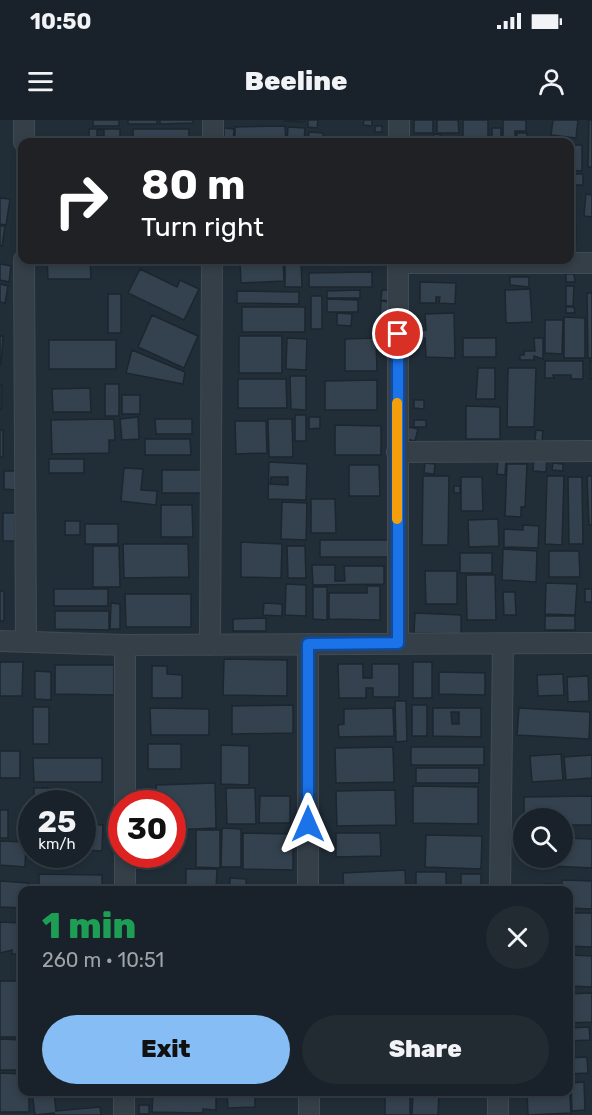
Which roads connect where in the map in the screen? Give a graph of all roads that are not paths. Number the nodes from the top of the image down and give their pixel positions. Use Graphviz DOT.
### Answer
graph roads {
  1 [pos="24,120"];
  2 [pos="213,120"];
  3 [pos="399,120"];
  4 [pos="24,138"];
  5 [pos="213,138"];
  6 [pos="399,138"];
  7 [pos="574,263"];
  8 [pos="592,263"];
  9 [pos="24,264"];
  10 [pos="212,264"];
  11 [pos="398,264"];
  12 [pos="592,451"];
  13 [pos="397,452"];
  14 [pos="26,640"];
  15 [pos="0,641"];
  16 [pos="398,643"];
  17 [pos="592,643"];
  18 [pos="308,644"];
  19 [pos="503,644"];
  20 [pos="125,645"];
  21 [pos="210,645"];
  22 [pos="125,790"];
  23 [pos="125,868"];
  24 [pos="125,886"];
  25 [pos="308,886"];
  26 [pos="500,886"];
  27 [pos="124,1096"];
  28 [pos="309,1096"];
  29 [pos="498,1096"];
  30 [pos="124,1115"];
  31 [pos="309,1115"];
  32 [pos="498,1115"];
  1 -- 4 [label="street"];
  2 -- 5 [label="street"];
  3 -- 6 [label="street"];
  7 -- 8 [label="street"];
  9 -- 14 [label="street"];
  10 -- 21 [label="street"];
  11 -- 13 [label="street"];
  12 -- 13 [label="street"];
  13 -- 16 [label="street"];
  14 -- 15 [label="street"];
  14 -- 20 [label="street"];
  16 -- 18 [label="street"];
  16 -- 19 [label="street"];
  17 -- 19 [label="street"];
  18 -- 21 [label="street"];
  18 -- 25 [label="street"];
  19 -- 26 [label="street"];
  20 -- 21 [label="street"];
  20 -- 22 [label="street"];
  23 -- 24 [label="street"];
  27 -- 30 [label="street"];
  28 -- 31 [label="street"];
  29 -- 32 [label="street"];
}
